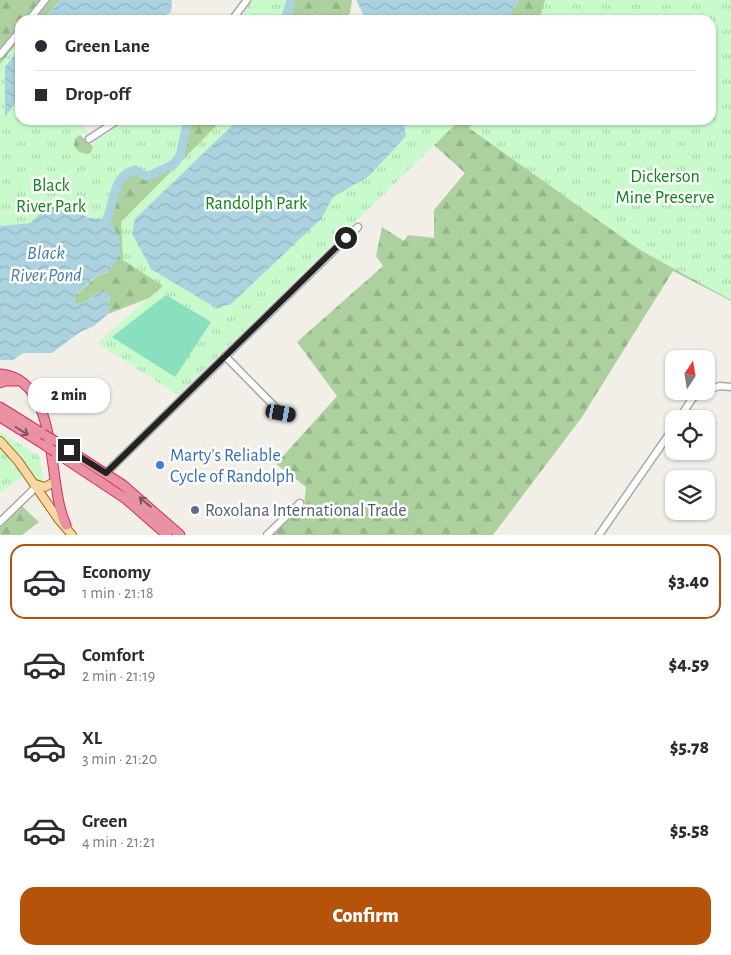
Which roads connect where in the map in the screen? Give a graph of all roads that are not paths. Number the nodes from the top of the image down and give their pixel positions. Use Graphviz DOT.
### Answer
graph roads {
  1 [pos="45,0"];
  2 [pos="247,0"];
  3 [pos="33,15"];
  4 [pos="236,15"];
  5 [pos="15,36"];
  6 [pos="0,55"];
  7 [pos="110,125"];
  8 [pos="89,139"];
  9 [pos="358,227"];
  10 [pos="225,356"];
  11 [pos="0,374"];
  12 [pos="0,383"];
  13 [pos="21,383"];
  14 [pos="715,387"];
  15 [pos="731,387"];
  16 [pos="0,402"];
  17 [pos="0,407"];
  18 [pos="292,415"];
  19 [pos="0,418"];
  20 [pos="18,418"];
  21 [pos="665,440"];
  22 [pos="0,441"];
  23 [pos="106,473"];
  24 [pos="54,482"];
  25 [pos="36,486"];
  26 [pos="300,503"];
  27 [pos="0,522"];
  28 [pos="66,525"];
  29 [pos="72,535"];
  30 [pos="167,535"];
  31 [pos="180,535"];
  32 [pos="267,535"];
  33 [pos="600,535"];
  1 -- 3 [label="street"];
  2 -- 4 [label="street"];
  5 -- 6 [label="street"];
  7 -- 8 [label="street"];
  9 -- 10 [label="street"];
  10 -- 18 [label="street"];
  10 -- 23 [label="street"];
  11 -- 13 [label="highway"];
  12 -- 13 [label="highway"];
  13 -- 24 [label="highway"];
  14 -- 15 [label="street"];
  16 -- 20 [label="highway"];
  17 -- 20 [label="highway"];
  19 -- 30 [label="highway, one-way, bridge"];
  20 -- 23 [label="highway, bridge"];
  21 -- 33 [label="street"];
  22 -- 25 [label="main road"];
  31 -- 23 [label="highway, one-way"];
  24 -- 25 [label="main road"];
  24 -- 28 [label="highway"];
  25 -- 27 [label="street"];
  25 -- 28 [label="main road"];
  26 -- 32 [label="street"];
  28 -- 29 [label="main road"];
}
